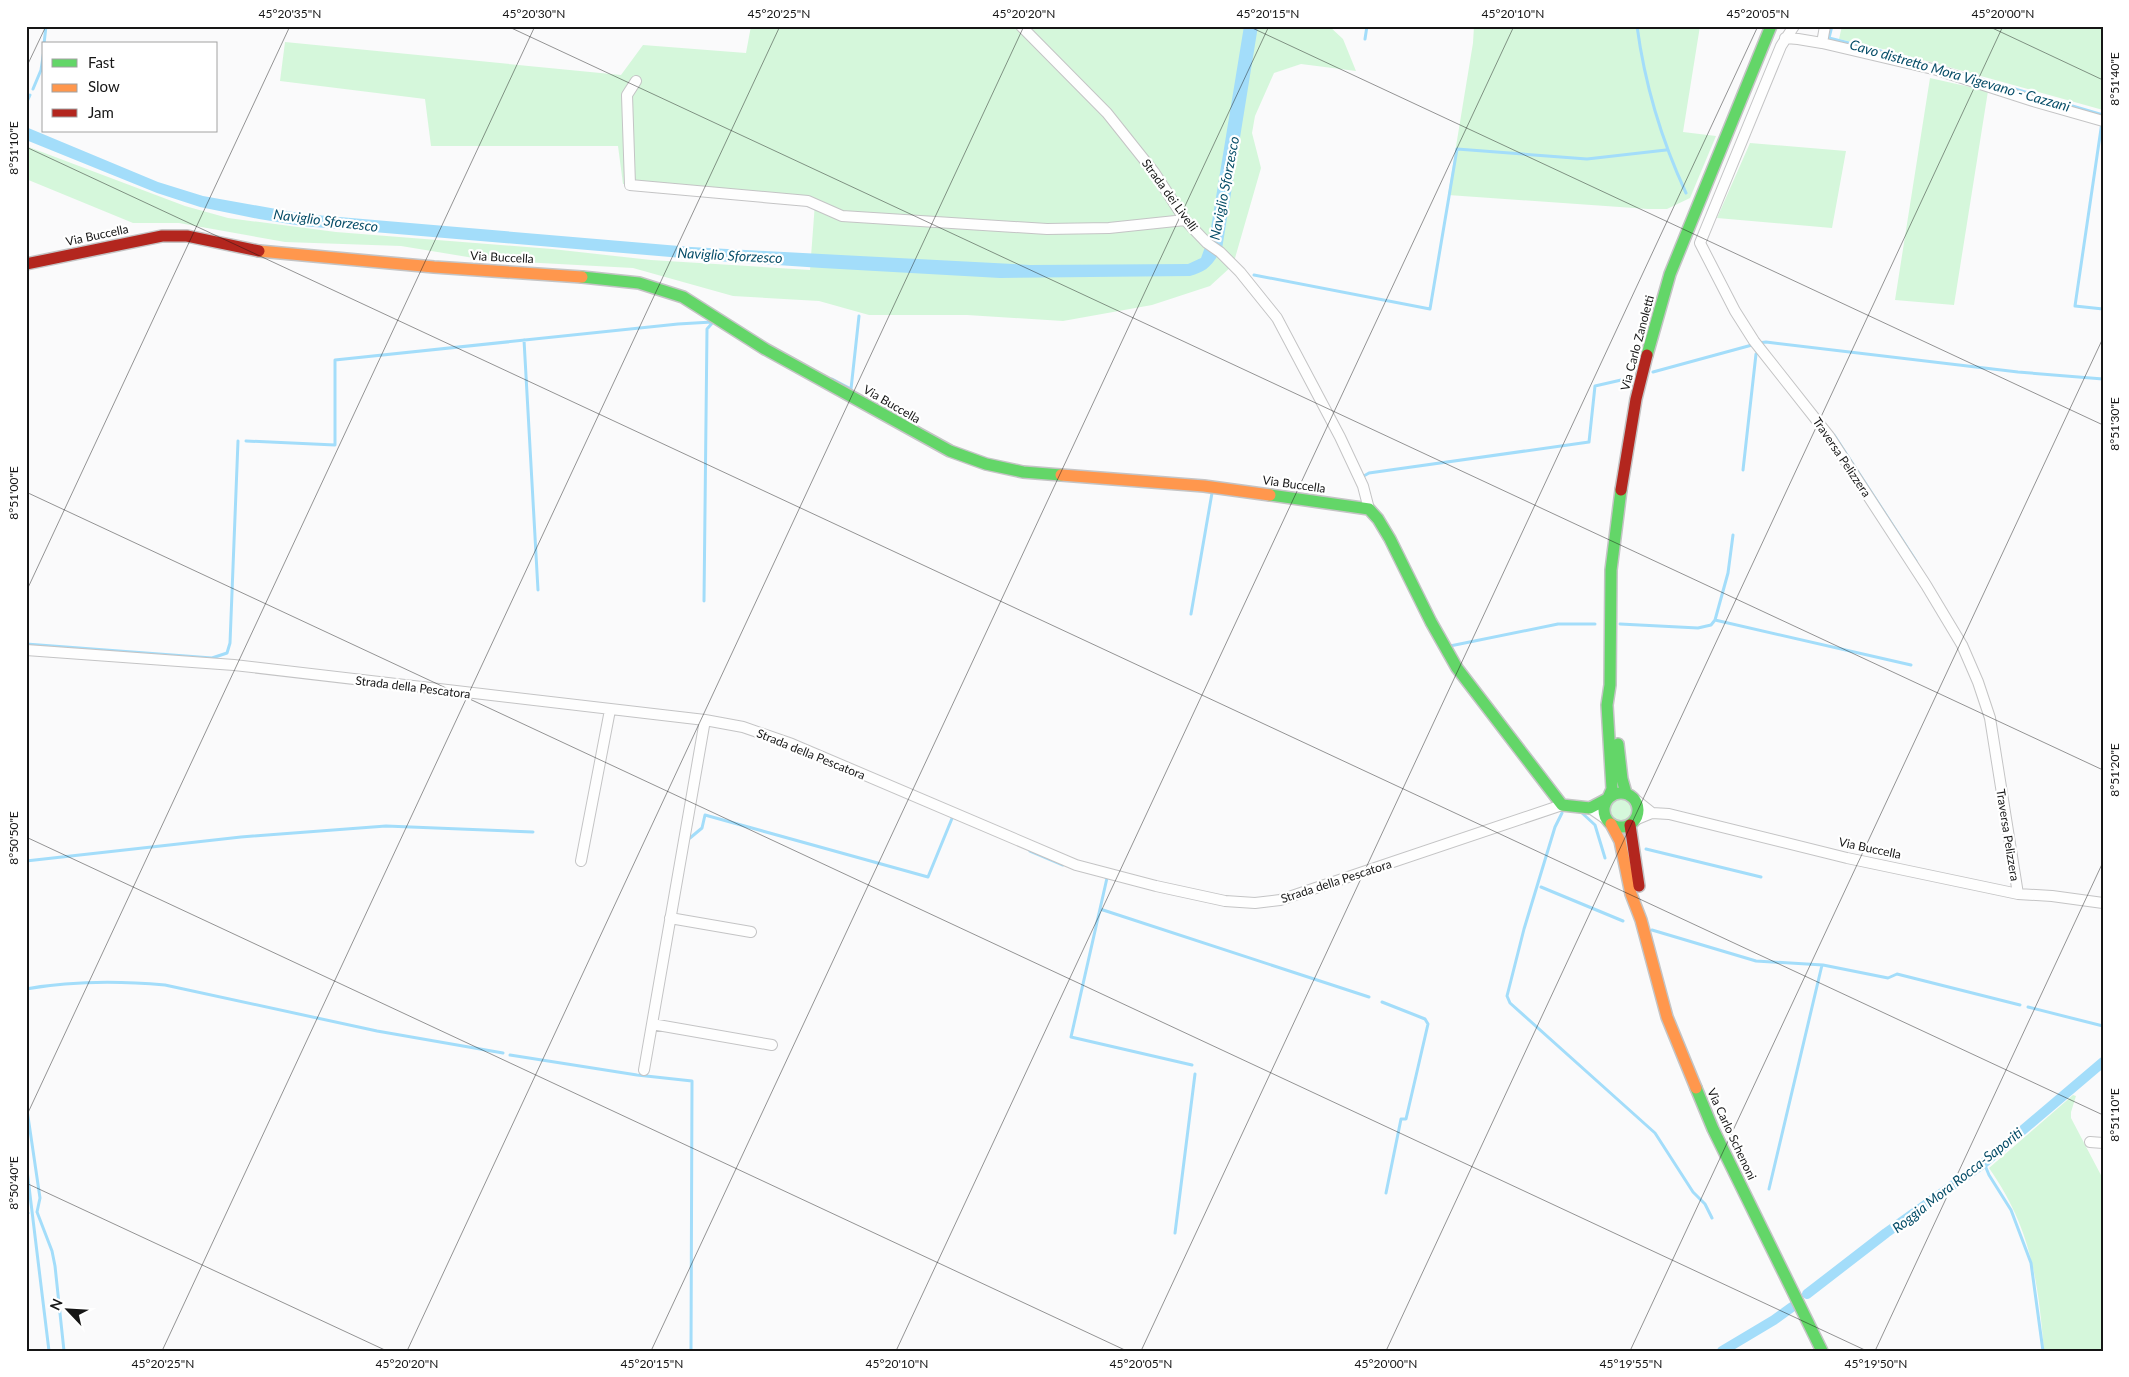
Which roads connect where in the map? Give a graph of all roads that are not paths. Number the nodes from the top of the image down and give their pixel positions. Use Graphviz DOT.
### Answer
graph roads {
  1 [pos="1021,26"];
  2 [pos="1771,26"];
  3 [pos="1794,26"];
  4 [pos="1825,26"];
  5 [pos="1785,38"];
  6 [pos="1822,44"];
  7 [pos="636,81"];
  8 [pos="2100,120"];
  9 [pos="1185,220"];
  10 [pos="26,264"];
  11 [pos="1369,509"];
  12 [pos="26,650"];
  13 [pos="1610,685"];
  14 [pos="610,710"];
  15 [pos="705,720"];
  16 [pos="1626,793"];
  17 [pos="1608,799"];
  18 [pos="1636,801"];
  19 [pos="1562,805"];
  20 [pos="1590,808"];
  21 [pos="1652,812"];
  22 [pos="1609,821"];
  23 [pos="1633,823"];
  24 [pos="582,861"];
  25 [pos="2018,894"];
  26 [pos="2103,903"];
  27 [pos="670,918"];
  28 [pos="1641,920"];
  29 [pos="750,932"];
  30 [pos="652,1024"];
  31 [pos="772,1045"];
  32 [pos="644,1070"];
  33 [pos="2090,1142"];
  34 [pos="2103,1143"];
  35 [pos="1822,1351"];
  1 -- 9 [label="street, Strada dei Livelli"];
  2 -- 13 [label="street, Via Carlo Zanoletti"];
  3 -- 5 [label="street"];
  4 -- 6 [label="street"];
  5 -- 6 [label="street"];
  5 -- 25 [label="street, Traversa Pelizzera"];
  6 -- 8 [label="street"];
  7 -- 9 [label="street"];
  9 -- 11 [label="street, Strada dei Livelli"];
  10 -- 11 [label="street, Via Buccella"];
  11 -- 19 [label="street"];
  12 -- 14 [label="street, Strada della Pescatora"];
  13 -- 16 [label="street, Via Carlo Zanoletti"];
  13 -- 17 [label="street, Via Carlo Zanoletti"];
  14 -- 15 [label="street, Strada della Pescatora"];
  14 -- 24 [label="street"];
  15 -- 19 [label="street, Strada della Pescatora"];
  15 -- 27 [label="street"];
  16 -- 17 [label="street"];
  16 -- 18 [label="street"];
  17 -- 20 [label="street"];
  17 -- 22 [label="street"];
  18 -- 21 [label="street, Via Buccella"];
  18 -- 23 [label="street"];
  19 -- 20 [label="street"];
  20 -- 22 [label="street"];
  21 -- 23 [label="street"];
  21 -- 25 [label="street, Via Buccella"];
  22 -- 23 [label="street"];
  22 -- 28 [label="street, Via Carlo Schenoni"];
  23 -- 28 [label="street, Via Carlo Schenoni"];
  25 -- 26 [label="street, Via Buccella"];
  27 -- 29 [label="street"];
  27 -- 30 [label="street"];
  28 -- 35 [label="street, Via Carlo Schenoni"];
  30 -- 31 [label="street"];
  30 -- 32 [label="street"];
  33 -- 34 [label="street"];
}
